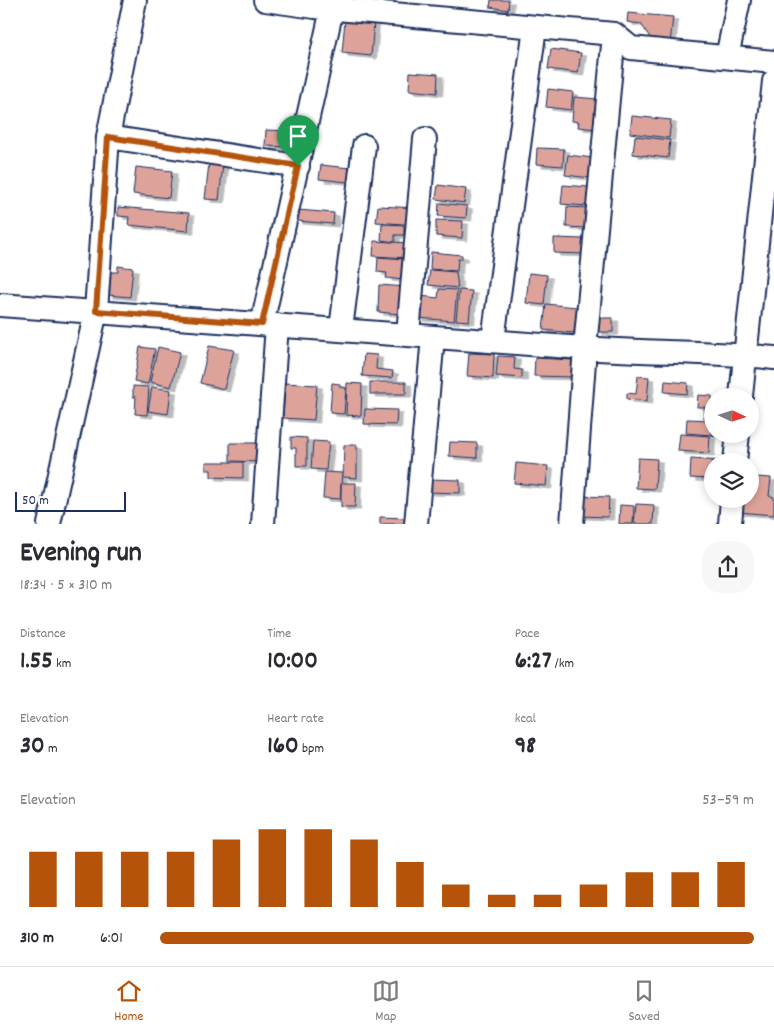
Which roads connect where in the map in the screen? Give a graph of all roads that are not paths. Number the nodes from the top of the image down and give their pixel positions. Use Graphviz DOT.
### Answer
graph roads {
  1 [pos="135,0"];
  2 [pos="265,0"];
  3 [pos="739,0"];
  4 [pos="321,5"];
  5 [pos="535,27"];
  6 [pos="614,34"];
  7 [pos="727,57"];
  8 [pos="774,62"];
  9 [pos="774,81"];
  10 [pos="108,137"];
  11 [pos="425,139"];
  12 [pos="364,146"];
  13 [pos="298,166"];
  14 [pos="0,305"];
  15 [pos="96,311"];
  16 [pos="269,324"];
  17 [pos="341,329"];
  18 [pos="408,334"];
  19 [pos="433,337"];
  20 [pos="493,340"];
  21 [pos="585,348"];
  22 [pos="745,355"];
  23 [pos="774,358"];
  24 [pos="742,388"];
  25 [pos="731,508"];
  26 [pos="49,524"];
  27 [pos="263,524"];
  28 [pos="416,524"];
  29 [pos="572,524"];
  30 [pos="730,524"];
  1 -- 10 [label="street"];
  2 -- 4 [label="street"];
  3 -- 7 [label="street"];
  4 -- 5 [label="street"];
  4 -- 13 [label="street"];
  5 -- 6 [label="street"];
  5 -- 20 [label="street"];
  6 -- 7 [label="street"];
  6 -- 21 [label="street"];
  7 -- 8 [label="street"];
  9 -- 22 [label="street"];
  10 -- 13 [label="street"];
  10 -- 15 [label="street"];
  11 -- 18 [label="street"];
  12 -- 17 [label="street"];
  13 -- 16 [label="street"];
  14 -- 15 [label="street"];
  15 -- 16 [label="street"];
  15 -- 26 [label="street"];
  16 -- 17 [label="street"];
  16 -- 27 [label="street"];
  17 -- 18 [label="street"];
  18 -- 19 [label="street"];
  19 -- 20 [label="street"];
  19 -- 28 [label="street"];
  20 -- 21 [label="street"];
  21 -- 22 [label="street"];
  21 -- 29 [label="street"];
  22 -- 23 [label="street"];
  22 -- 24 [label="street"];
  25 -- 30 [label="street"];
}
